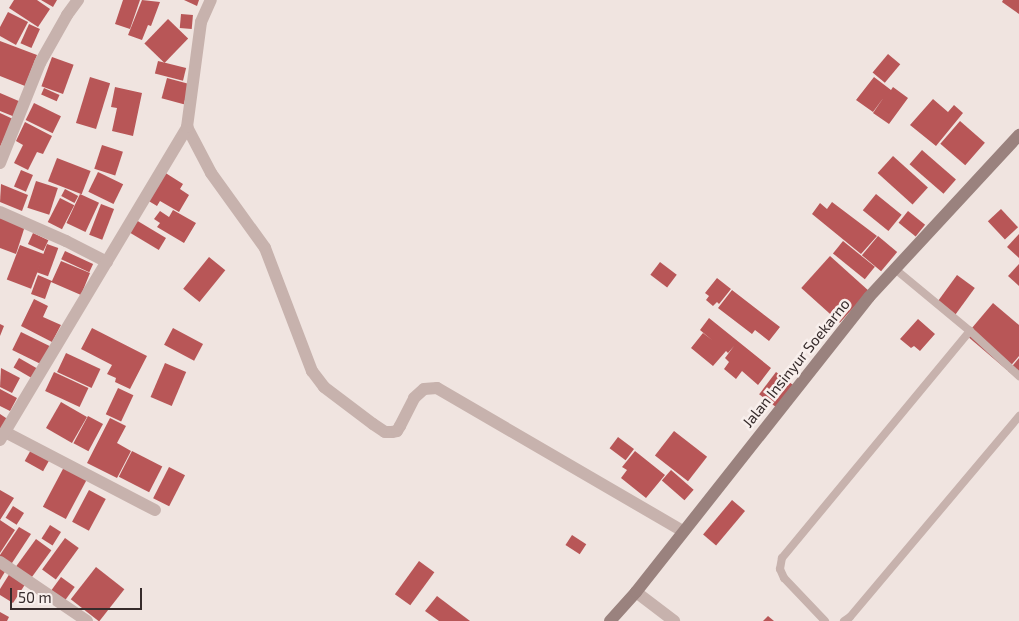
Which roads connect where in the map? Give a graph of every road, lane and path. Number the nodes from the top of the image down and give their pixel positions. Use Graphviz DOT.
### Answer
graph roads {
  1 [pos="78,0"];
  2 [pos="211,0"];
  3 [pos="187,127"];
  4 [pos="1019,135"];
  5 [pos="0,163"];
  6 [pos="0,212"];
  7 [pos="106,262"];
  8 [pos="895,269"];
  9 [pos="970,331"];
  10 [pos="1019,376"];
  11 [pos="1019,416"];
  12 [pos="2,436"];
  13 [pos="155,510"];
  14 [pos="683,531"];
  15 [pos="0,562"];
  16 [pos="636,592"];
  17 [pos="87,621"];
  18 [pos="610,621"];
  19 [pos="674,621"];
  20 [pos="825,621"];
  21 [pos="844,621"];
  1 -- 5 [label="street"];
  2 -- 3 [label="street"];
  3 -- 7 [label="street"];
  3 -- 14 [label="street"];
  4 -- 8 [label="main road, Jalan Insinyur Soekarno"];
  6 -- 7 [label="street"];
  7 -- 12 [label="street"];
  8 -- 9 [label="lane"];
  8 -- 14 [label="main road, Jalan Insinyur Soekarno"];
  9 -- 10 [label="lane"];
  9 -- 20 [label="lane"];
  11 -- 21 [label="lane"];
  12 -- 13 [label="street"];
  14 -- 16 [label="main road, Jalan Insinyur Soekarno"];
  15 -- 17 [label="street"];
  16 -- 18 [label="main road, Jalan Insinyur Soekarno"];
  16 -- 19 [label="street"];
}
